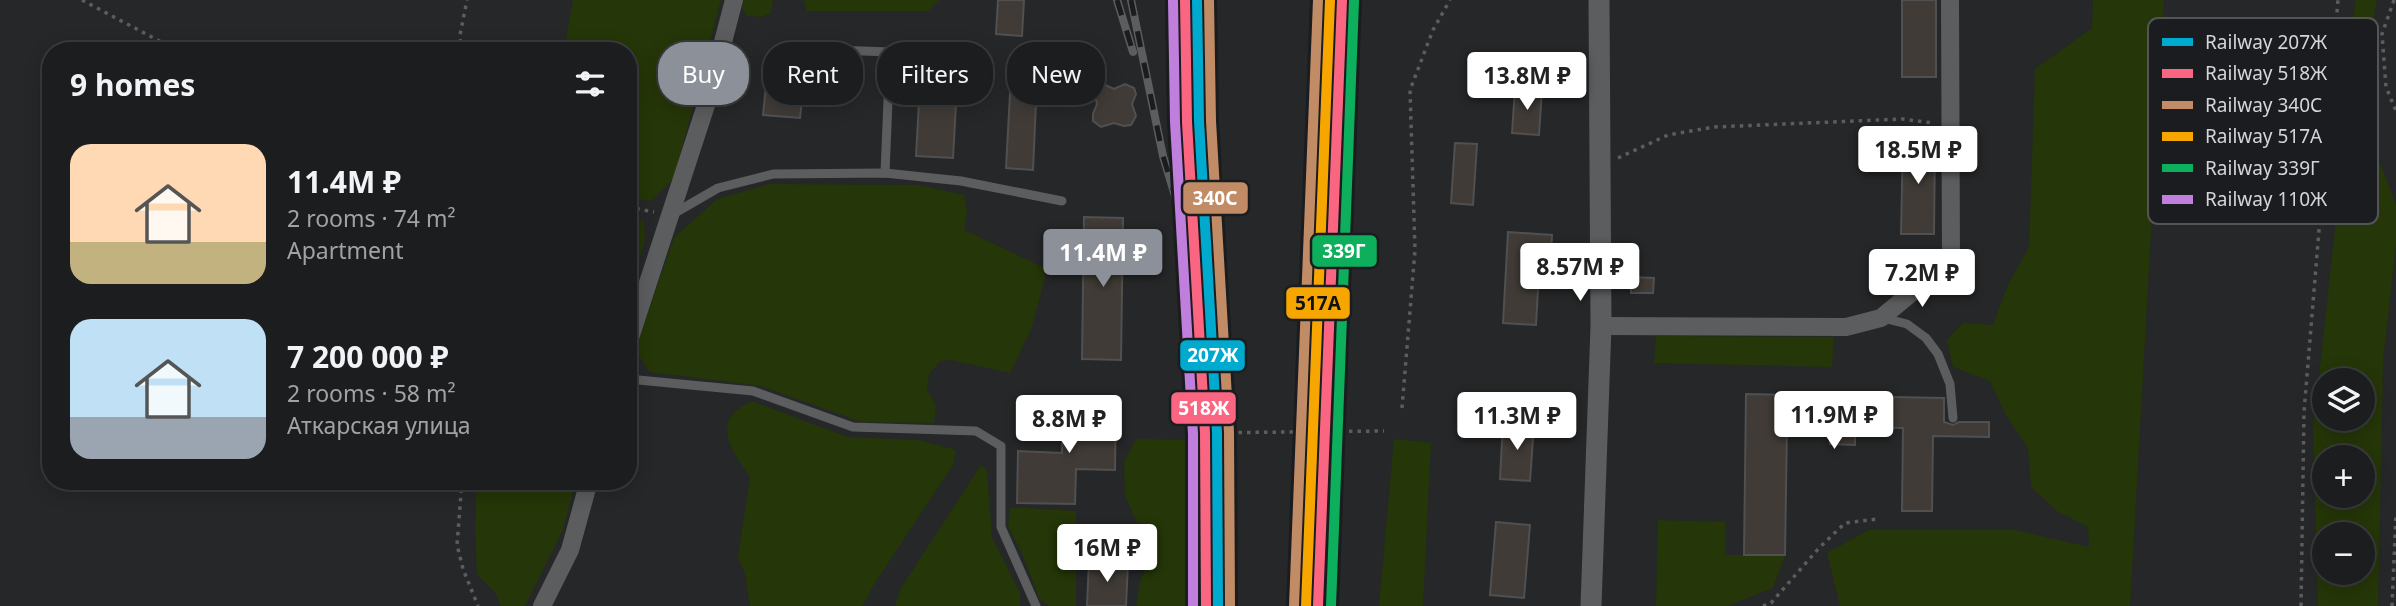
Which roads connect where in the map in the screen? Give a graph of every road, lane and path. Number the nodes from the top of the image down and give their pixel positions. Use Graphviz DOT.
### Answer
graph roads {
  1 [pos="82,0"];
  2 [pos="467,0"];
  3 [pos="734,0"];
  4 [pos="1450,0"];
  5 [pos="1599,0"];
  6 [pos="1950,0"];
  7 [pos="2338,0"];
  8 [pos="2394,0"];
  9 [pos="2337,18"];
  10 [pos="161,42"];
  11 [pos="460,42"];
  12 [pos="863,51"];
  13 [pos="2396,111"];
  14 [pos="1951,125"];
  15 [pos="1600,166"];
  16 [pos="885,173"];
  17 [pos="1062,201"];
  18 [pos="637,209"];
  19 [pos="672,215"];
  20 [pos="2320,224"];
  21 [pos="637,318"];
  22 [pos="1881,318"];
  23 [pos="1601,326"];
  24 [pos="637,380"];
  25 [pos="1402,408"];
  26 [pos="1953,418"];
  27 [pos="1384,431"];
  28 [pos="1196,433"];
  29 [pos="461,490"];
  30 [pos="587,490"];
  31 [pos="2396,514"];
  32 [pos="1877,519"];
  33 [pos="478,606"];
  34 [pos="542,606"];
  35 [pos="1036,606"];
  36 [pos="1591,606"];
  37 [pos="1763,606"];
  38 [pos="2301,606"];
  39 [pos="2392,606"];
  1 -- 10 [label="path"];
  2 -- 11 [label="path"];
  3 -- 19 [label="street"];
  4 -- 25 [label="path"];
  5 -- 15 [label="street"];
  6 -- 14 [label="street"];
  7 -- 9 [label="path"];
  8 -- 13 [label="path"];
  12 -- 16 [label="lane"];
  14 -- 15 [label="path"];
  14 -- 22 [label="street"];
  15 -- 23 [label="street"];
  16 -- 17 [label="lane"];
  16 -- 19 [label="lane"];
  18 -- 19 [label="path"];
  19 -- 21 [label="street"];
  20 -- 38 [label="path"];
  22 -- 23 [label="street"];
  22 -- 26 [label="lane"];
  23 -- 36 [label="street"];
  24 -- 35 [label="lane"];
  27 -- 28 [label="path"];
  29 -- 33 [label="path"];
  30 -- 34 [label="street"];
  31 -- 39 [label="path"];
  32 -- 37 [label="path"];
}
